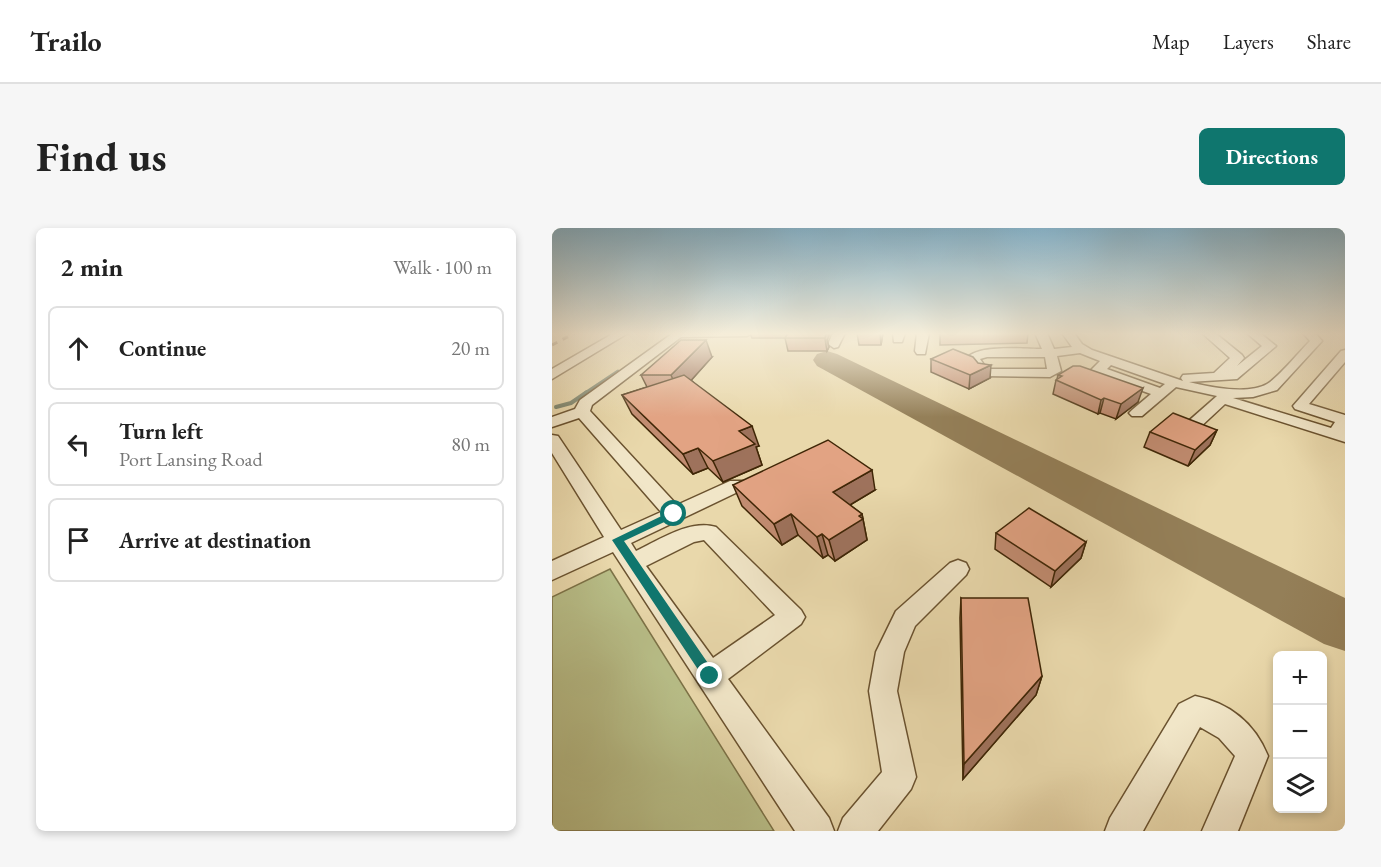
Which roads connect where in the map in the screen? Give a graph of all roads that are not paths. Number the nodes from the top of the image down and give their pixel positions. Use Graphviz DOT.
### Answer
graph roads {
  1 [pos="575,361"];
  2 [pos="642,361"];
  3 [pos="975,361"];
  4 [pos="1052,361"];
  5 [pos="1107,361"];
  6 [pos="1113,361"];
  7 [pos="1119,361"];
  8 [pos="1234,361"];
  9 [pos="1250,361"];
  10 [pos="1290,361"];
  11 [pos="1339,361"];
  12 [pos="552,375"];
  13 [pos="1176,381"];
  14 [pos="1206,384"];
  15 [pos="1262,392"];
  16 [pos="1161,393"];
  17 [pos="1223,398"];
  18 [pos="582,412"];
  19 [pos="1137,413"];
  20 [pos="1277,415"];
  21 [pos="552,422"];
  22 [pos="1190,428"];
  23 [pos="1342,428"];
  24 [pos="552,440"];
  25 [pos="737,485"];
  26 [pos="674,514"];
  27 [pos="617,540"];
  28 [pos="632,563"];
  29 [pos="958,569"];
  30 [pos="552,571"];
  31 [pos="710,676"];
  32 [pos="816,831"];
  33 [pos="856,831"];
  34 [pos="1123,831"];
  35 [pos="1220,831"];
  1 -- 12 [label="street"];
  2 -- 18 [label="street"];
  3 -- 4 [label="street"];
  5 -- 16 [label="street"];
  6 -- 13 [label="street"];
  7 -- 14 [label="street"];
  8 -- 14 [label="street"];
  9 -- 14 [label="street"];
  10 -- 15 [label="street"];
  11 -- 23 [label="street"];
  13 -- 14 [label="street"];
  13 -- 16 [label="street"];
  14 -- 15 [label="street"];
  14 -- 17 [label="street"];
  15 -- 20 [label="street"];
  16 -- 19 [label="street"];
  17 -- 20 [label="street"];
  17 -- 22 [label="street"];
  18 -- 21 [label="street"];
  18 -- 26 [label="street"];
  20 -- 23 [label="street"];
  24 -- 27 [label="street"];
  25 -- 26 [label="street"];
  26 -- 27 [label="street"];
  27 -- 28 [label="street"];
  27 -- 30 [label="street"];
  28 -- 31 [label="street"];
  28 -- 31 [label="street"];
  29 -- 33 [label="street"];
  31 -- 32 [label="street"];
  34 -- 35 [label="street"];
}
